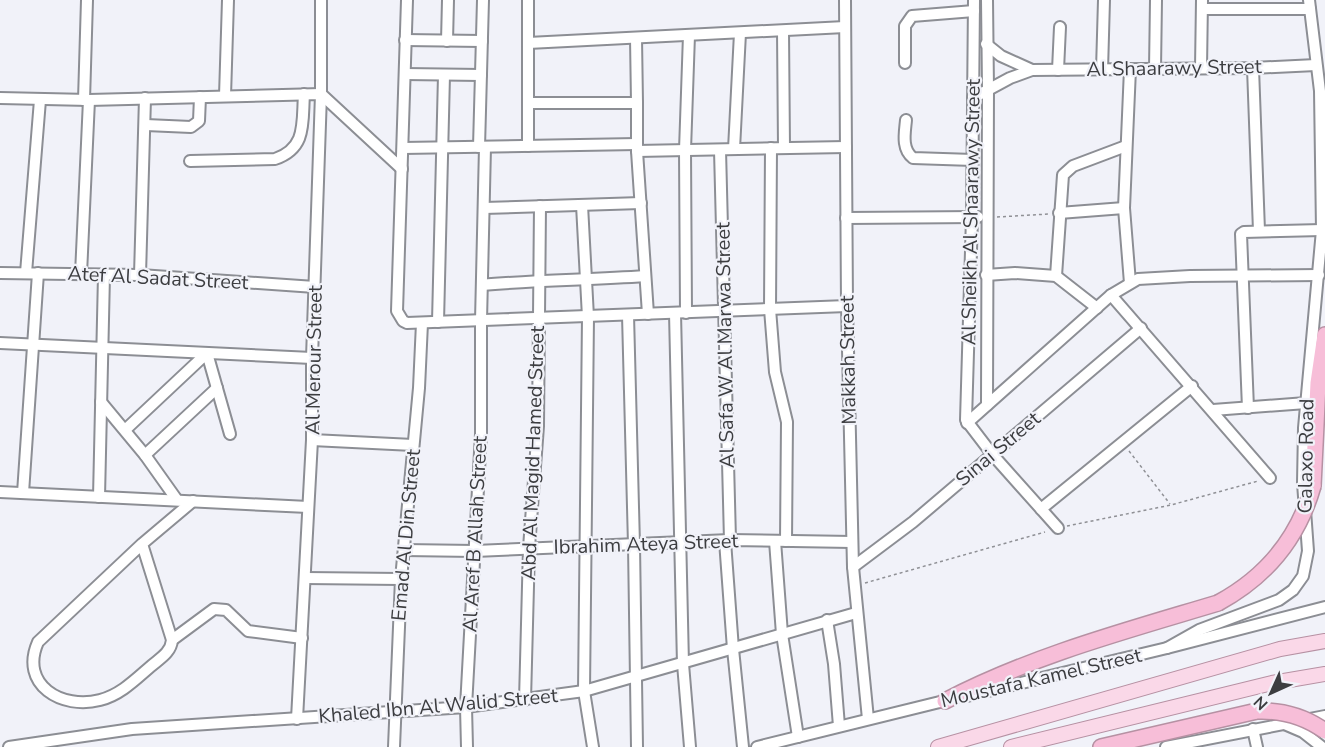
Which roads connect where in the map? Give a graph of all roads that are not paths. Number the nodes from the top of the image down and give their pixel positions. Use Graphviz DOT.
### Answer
graph roads {
  1 [pos="87,0"];
  2 [pos="228,0"];
  3 [pos="321,0"];
  4 [pos="406,0"];
  5 [pos="448,0"];
  6 [pos="483,0"];
  7 [pos="528,0"];
  8 [pos="845,0"];
  9 [pos="987,0"];
  10 [pos="1104,0"];
  11 [pos="1156,0"];
  12 [pos="1202,4"];
  13 [pos="1253,4"];
  14 [pos="974,5"];
  15 [pos="1309,5"];
  16 [pos="845,27"];
  17 [pos="1060,27"];
  18 [pos="974,30"];
  19 [pos="783,31"];
  20 [pos="740,33"];
  21 [pos="689,35"];
  22 [pos="636,38"];
  23 [pos="405,40"];
  24 [pos="447,41"];
  25 [pos="482,41"];
  26 [pos="528,43"];
  27 [pos="988,45"];
  28 [pos="905,63"];
  29 [pos="1316,65"];
  30 [pos="1201,68"];
  31 [pos="1253,68"];
  32 [pos="1130,69"];
  33 [pos="1155,69"];
  34 [pos="1032,70"];
  35 [pos="1058,70"];
  36 [pos="1102,70"];
  37 [pos="405,74"];
  38 [pos="444,75"];
  39 [pos="481,75"];
  40 [pos="988,88"];
  41 [pos="304,94"];
  42 [pos="321,94"];
  43 [pos="225,96"];
  44 [pos="200,97"];
  45 [pos="0,98"];
  46 [pos="145,98"];
  47 [pos="973,98"];
  48 [pos="40,100"];
  49 [pos="86,100"];
  50 [pos="528,103"];
  51 [pos="637,103"];
  52 [pos="906,120"];
  53 [pos="146,125"];
  54 [pos="528,146"];
  55 [pos="1126,146"];
  56 [pos="482,147"];
  57 [pos="637,147"];
  58 [pos="846,147"];
  59 [pos="403,148"];
  60 [pos="442,148"];
  61 [pos="771,148"];
  62 [pos="784,148"];
  63 [pos="734,149"];
  64 [pos="685,150"];
  65 [pos="720,150"];
  66 [pos="972,160"];
  67 [pos="190,161"];
  68 [pos="402,169"];
  69 [pos="641,203"];
  70 [pos="582,205"];
  71 [pos="540,206"];
  72 [pos="484,208"];
  73 [pos="1124,208"];
  74 [pos="1059,213"];
  75 [pos="972,217"];
  76 [pos="987,217"];
  77 [pos="846,218"];
  78 [pos="1322,230"];
  79 [pos="1259,231"];
  80 [pos="0,273"];
  81 [pos="26,273"];
  82 [pos="38,273"];
  83 [pos="81,274"];
  84 [pos="986,274"];
  85 [pos="104,275"];
  86 [pos="140,275"];
  87 [pos="1242,275"];
  88 [pos="1319,275"];
  89 [pos="645,276"];
  90 [pos="1056,276"];
  91 [pos="538,280"];
  92 [pos="586,280"];
  93 [pos="1130,283"];
  94 [pos="482,285"];
  95 [pos="315,287"];
  96 [pos="1112,295"];
  97 [pos="847,306"];
  98 [pos="1097,308"];
  99 [pos="770,309"];
  100 [pos="725,311"];
  101 [pos="681,313"];
  102 [pos="648,314"];
  103 [pos="628,315"];
  104 [pos="588,317"];
  105 [pos="538,319"];
  106 [pos="481,321"];
  107 [pos="438,322"];
  108 [pos="422,323"];
  109 [pos="1141,328"];
  110 [pos="1325,334"];
  111 [pos="0,344"];
  112 [pos="33,345"];
  113 [pos="102,348"];
  114 [pos="207,353"];
  115 [pos="312,358"];
  116 [pos="1192,386"];
  117 [pos="217,388"];
  118 [pos="101,402"];
  119 [pos="1306,403"];
  120 [pos="987,405"];
  121 [pos="1248,408"];
  122 [pos="1213,410"];
  123 [pos="967,423"];
  124 [pos="125,430"];
  125 [pos="230,434"];
  126 [pos="312,440"];
  127 [pos="413,445"];
  128 [pos="146,454"];
  129 [pos="992,454"];
  130 [pos="1270,478"];
  131 [pos="0,492"];
  132 [pos="23,493"];
  133 [pos="99,497"];
  134 [pos="177,500"];
  135 [pos="194,501"];
  136 [pos="308,507"];
  137 [pos="1041,509"];
  138 [pos="1058,528"];
  139 [pos="727,540"];
  140 [pos="781,541"];
  141 [pos="852,542"];
  142 [pos="142,543"];
  143 [pos="681,544"];
  144 [pos="634,545"];
  145 [pos="586,546"];
  146 [pos="529,548"];
  147 [pos="404,550"];
  148 [pos="475,550"];
  149 [pos="853,567"];
  150 [pos="305,578"];
  151 [pos="401,579"];
  152 [pos="1325,607"];
  153 [pos="856,613"];
  154 [pos="827,621"];
  155 [pos="782,634"];
  156 [pos="302,638"];
  157 [pos="172,640"];
  158 [pos="1325,641"];
  159 [pos="1167,648"];
  160 [pos="733,649"];
  161 [pos="683,663"];
  162 [pos="1325,674"];
  163 [pos="636,676"];
  164 [pos="584,692"];
  165 [pos="525,700"];
  166 [pos="945,701"];
  167 [pos="466,707"];
  168 [pos="395,710"];
  169 [pos="1325,716"];
  170 [pos="297,719"];
  171 [pos="868,719"];
  172 [pos="1282,723"];
  173 [pos="839,726"];
  174 [pos="1253,729"];
  175 [pos="1325,731"];
  176 [pos="798,737"];
  177 [pos="1182,745"];
  178 [pos="9,747"];
  179 [pos="394,747"];
  180 [pos="466,747"];
  181 [pos="593,747"];
  182 [pos="637,747"];
  183 [pos="690,747"];
  184 [pos="743,747"];
  185 [pos="757,747"];
  186 [pos="938,747"];
  187 [pos="1011,747"];
  188 [pos="1101,747"];
  189 [pos="1166,747"];
  190 [pos="1257,747"];
  191 [pos="1322,747"];
  1 -- 49 [label="street"];
  2 -- 43 [label="street"];
  3 -- 42 [label="street, Al Merour Street"];
  4 -- 23 [label="street"];
  5 -- 24 [label="street"];
  6 -- 25 [label="street, Al Aref B Allah Street"];
  7 -- 26 [label="street"];
  8 -- 16 [label="street, Makkah Street"];
  9 -- 27 [label="street, Al Sheikh Al Shaarawy Street"];
  10 -- 36 [label="street"];
  11 -- 33 [label="street"];
  12 -- 13 [label="street"];
  12 -- 30 [label="street"];
  13 -- 15 [label="street"];
  14 -- 18 [label="street, Al Sheikh Al Shaarawy Street"];
  14 -- 28 [label="street"];
  15 -- 29 [label="street, Galaxo Road"];
  16 -- 19 [label="street"];
  16 -- 58 [label="street, Makkah Street"];
  17 -- 35 [label="street"];
  18 -- 27 [label="street, Al Shaarawy Street"];
  18 -- 47 [label="street, Al Sheikh Al Shaarawy Street"];
  19 -- 20 [label="street"];
  19 -- 62 [label="street"];
  20 -- 21 [label="street"];
  20 -- 63 [label="street"];
  21 -- 22 [label="street"];
  21 -- 64 [label="street"];
  22 -- 26 [label="street"];
  22 -- 51 [label="street"];
  23 -- 24 [label="street"];
  23 -- 37 [label="street"];
  24 -- 25 [label="street"];
  25 -- 39 [label="street, Al Aref B Allah Street"];
  26 -- 50 [label="street"];
  27 -- 34 [label="street, Al Shaarawy Street"];
  27 -- 40 [label="street, Al Sheikh Al Shaarawy Street"];
  29 -- 31 [label="street, Al Shaarawy Street"];
  29 -- 78 [label="street, Galaxo Road"];
  30 -- 31 [label="street, Al Shaarawy Street"];
  30 -- 33 [label="street, Al Shaarawy Street"];
  31 -- 79 [label="street"];
  32 -- 33 [label="street, Al Shaarawy Street"];
  32 -- 36 [label="street, Al Shaarawy Street"];
  32 -- 55 [label="street"];
  34 -- 35 [label="street, Al Shaarawy Street"];
  34 -- 40 [label="street, Al Shaarawy Street"];
  35 -- 36 [label="street, Al Shaarawy Street"];
  37 -- 38 [label="street"];
  37 -- 59 [label="street"];
  38 -- 39 [label="street"];
  38 -- 60 [label="street"];
  39 -- 56 [label="street, Al Aref B Allah Street"];
  40 -- 47 [label="street, Al Shaarawy Street"];
  40 -- 76 [label="street, Al Sheikh Al Shaarawy Street"];
  41 -- 42 [label="street"];
  41 -- 43 [label="street"];
  41 -- 67 [label="street"];
  42 -- 68 [label="street"];
  42 -- 95 [label="street, Al Merour Street"];
  43 -- 44 [label="street"];
  44 -- 46 [label="street"];
  44 -- 53 [label="street"];
  45 -- 48 [label="street"];
  46 -- 49 [label="street"];
  46 -- 53 [label="street"];
  47 -- 66 [label="street, Al Sheikh Al Shaarawy Street"];
  48 -- 49 [label="street"];
  48 -- 81 [label="street"];
  49 -- 83 [label="street"];
  50 -- 51 [label="street"];
  50 -- 54 [label="street"];
  51 -- 57 [label="street"];
  52 -- 66 [label="street"];
  53 -- 86 [label="street"];
  54 -- 56 [label="street"];
  54 -- 57 [label="street"];
  55 -- 73 [label="street"];
  55 -- 74 [label="street"];
  56 -- 60 [label="street"];
  56 -- 72 [label="street, Al Aref B Allah Street"];
  57 -- 64 [label="street"];
  57 -- 69 [label="street"];
  58 -- 62 [label="street"];
  58 -- 77 [label="street, Makkah Street"];
  59 -- 60 [label="street"];
  59 -- 68 [label="street"];
  60 -- 107 [label="street"];
  61 -- 62 [label="street"];
  61 -- 63 [label="street"];
  61 -- 99 [label="street"];
  63 -- 65 [label="street"];
  64 -- 65 [label="street"];
  64 -- 101 [label="street"];
  65 -- 100 [label="street, Al Safa W Al Marwa Street"];
  66 -- 75 [label="street, Al Sheikh Al Shaarawy Street"];
  68 -- 108 [label="street"];
  69 -- 70 [label="street"];
  69 -- 89 [label="street"];
  70 -- 71 [label="street"];
  70 -- 92 [label="street"];
  71 -- 72 [label="street"];
  71 -- 91 [label="street, Abd Al Magid Hamed Street"];
  72 -- 94 [label="street, Al Aref B Allah Street"];
  73 -- 74 [label="street"];
  73 -- 93 [label="street"];
  74 -- 90 [label="street"];
  75 -- 76 [label="street"];
  75 -- 77 [label="street"];
  75 -- 123 [label="street, Al Sheikh Al Shaarawy Street"];
  76 -- 84 [label="street, Al Sheikh Al Shaarawy Street"];
  77 -- 97 [label="street, Makkah Street"];
  78 -- 79 [label="street"];
  78 -- 88 [label="street, Galaxo Road"];
  79 -- 87 [label="street"];
  80 -- 81 [label="street, Atef Al Sadat Street"];
  81 -- 82 [label="street, Atef Al Sadat Street"];
  82 -- 83 [label="street, Atef Al Sadat Street"];
  82 -- 112 [label="street"];
  83 -- 85 [label="street, Atef Al Sadat Street"];
  84 -- 90 [label="street"];
  84 -- 120 [label="street, Al Sheikh Al Shaarawy Street"];
  85 -- 86 [label="street, Atef Al Sadat Street"];
  85 -- 113 [label="street"];
  86 -- 95 [label="street, Atef Al Sadat Street"];
  87 -- 88 [label="street"];
  87 -- 93 [label="street"];
  87 -- 121 [label="street"];
  88 -- 119 [label="street, Galaxo Road"];
  89 -- 92 [label="street"];
  89 -- 102 [label="street"];
  90 -- 98 [label="street"];
  91 -- 92 [label="street"];
  91 -- 94 [label="street"];
  91 -- 105 [label="street, Abd Al Magid Hamed Street"];
  92 -- 104 [label="street"];
  93 -- 96 [label="street"];
  94 -- 106 [label="street, Al Aref B Allah Street"];
  95 -- 115 [label="street, Al Merour Street"];
  96 -- 98 [label="street"];
  96 -- 109 [label="street"];
  97 -- 99 [label="street"];
  97 -- 141 [label="street, Makkah Street"];
  98 -- 120 [label="street"];
  99 -- 100 [label="street"];
  99 -- 140 [label="street"];
  100 -- 101 [label="street"];
  100 -- 139 [label="street, Al Safa W Al Marwa Street"];
  101 -- 102 [label="street"];
  101 -- 143 [label="street"];
  102 -- 103 [label="street"];
  103 -- 104 [label="street"];
  103 -- 144 [label="street"];
  104 -- 105 [label="street"];
  104 -- 145 [label="street"];
  105 -- 106 [label="street"];
  105 -- 146 [label="street, Abd Al Magid Hamed Street"];
  106 -- 107 [label="street"];
  106 -- 148 [label="street, Al Aref B Allah Street"];
  107 -- 108 [label="street"];
  108 -- 127 [label="street, Emad Al Din Street"];
  109 -- 116 [label="street"];
  109 -- 129 [label="street, Sinai Street"];
  110 -- 166 [label="highway, bridge"];
  111 -- 112 [label="street"];
  112 -- 113 [label="street"];
  112 -- 132 [label="street"];
  113 -- 114 [label="street"];
  113 -- 118 [label="street"];
  114 -- 115 [label="street"];
  114 -- 117 [label="street"];
  114 -- 124 [label="street"];
  115 -- 126 [label="street, Al Merour Street"];
  116 -- 122 [label="street"];
  116 -- 137 [label="street"];
  117 -- 125 [label="street"];
  117 -- 128 [label="street"];
  118 -- 124 [label="street"];
  118 -- 133 [label="street"];
  119 -- 121 [label="street"];
  119 -- 159 [label="street, Galaxo Road"];
  120 -- 123 [label="street"];
  121 -- 122 [label="street"];
  122 -- 130 [label="street"];
  123 -- 129 [label="street"];
  124 -- 128 [label="street"];
  126 -- 127 [label="street"];
  126 -- 136 [label="street, Al Merour Street"];
  127 -- 147 [label="street, Emad Al Din Street"];
  128 -- 134 [label="street"];
  129 -- 137 [label="street"];
  129 -- 149 [label="street, Sinai Street"];
  131 -- 132 [label="street"];
  132 -- 133 [label="street"];
  133 -- 134 [label="street"];
  134 -- 135 [label="street"];
  135 -- 136 [label="street"];
  135 -- 142 [label="street"];
  136 -- 150 [label="street, Al Merour Street"];
  137 -- 138 [label="street"];
  139 -- 140 [label="street, Ibrahim Ateya Street"];
  139 -- 143 [label="street, Ibrahim Ateya Street"];
  139 -- 160 [label="street, Al Safa W Al Marwa Street"];
  140 -- 141 [label="street, Ibrahim Ateya Street"];
  140 -- 155 [label="street"];
  141 -- 149 [label="street, Makkah Street"];
  142 -- 157 [label="street"];
  142 -- 157 [label="street"];
  143 -- 144 [label="street, Ibrahim Ateya Street"];
  143 -- 161 [label="street"];
  144 -- 145 [label="street, Ibrahim Ateya Street"];
  144 -- 163 [label="street"];
  145 -- 146 [label="street, Ibrahim Ateya Street"];
  145 -- 164 [label="street"];
  146 -- 148 [label="street, Ibrahim Ateya Street"];
  146 -- 165 [label="street, Abd Al Magid Hamed Street"];
  147 -- 148 [label="street, Ibrahim Ateya Street"];
  147 -- 151 [label="street, Emad Al Din Street"];
  148 -- 167 [label="street, Al Aref B Allah Street"];
  149 -- 153 [label="street, Makkah Street"];
  150 -- 151 [label="street"];
  150 -- 156 [label="street, Al Merour Street"];
  151 -- 168 [label="street, Emad Al Din Street"];
  152 -- 159 [label="street, Moustafa Kamel Street"];
  153 -- 154 [label="street, Khaled Ibn Al Walid Street"];
  153 -- 171 [label="street, Makkah Street"];
  154 -- 155 [label="street, Khaled Ibn Al Walid Street"];
  154 -- 173 [label="street"];
  155 -- 160 [label="street, Khaled Ibn Al Walid Street"];
  155 -- 176 [label="street"];
  156 -- 157 [label="street"];
  156 -- 170 [label="street, Al Merour Street"];
  158 -- 186 [label="main road"];
  159 -- 166 [label="street, Moustafa Kamel Street"];
  160 -- 161 [label="street, Khaled Ibn Al Walid Street"];
  160 -- 184 [label="street, Al Safa W Al Marwa Street"];
  161 -- 163 [label="street, Khaled Ibn Al Walid Street"];
  161 -- 183 [label="street"];
  162 -- 187 [label="main road"];
  163 -- 164 [label="street, Khaled Ibn Al Walid Street"];
  163 -- 182 [label="street"];
  164 -- 165 [label="street, Khaled Ibn Al Walid Street"];
  164 -- 181 [label="street"];
  165 -- 167 [label="street, Khaled Ibn Al Walid Street"];
  166 -- 171 [label="street, Moustafa Kamel Street"];
  167 -- 168 [label="street, Khaled Ibn Al Walid Street"];
  167 -- 180 [label="street, Al Aref B Allah Street"];
  168 -- 170 [label="street, Khaled Ibn Al Walid Street"];
  168 -- 179 [label="street, Emad Al Din Street"];
  169 -- 172 [label="street"];
  170 -- 178 [label="street, Khaled Ibn Al Walid Street"];
  171 -- 173 [label="street, Moustafa Kamel Street"];
  172 -- 174 [label="street"];
  172 -- 191 [label="street"];
  173 -- 176 [label="street, Moustafa Kamel Street"];
  174 -- 177 [label="street"];
  174 -- 190 [label="street"];
  175 -- 188 [label="highway, bridge"];
  176 -- 185 [label="street, Moustafa Kamel Street"];
  177 -- 189 [label="street"];
}
